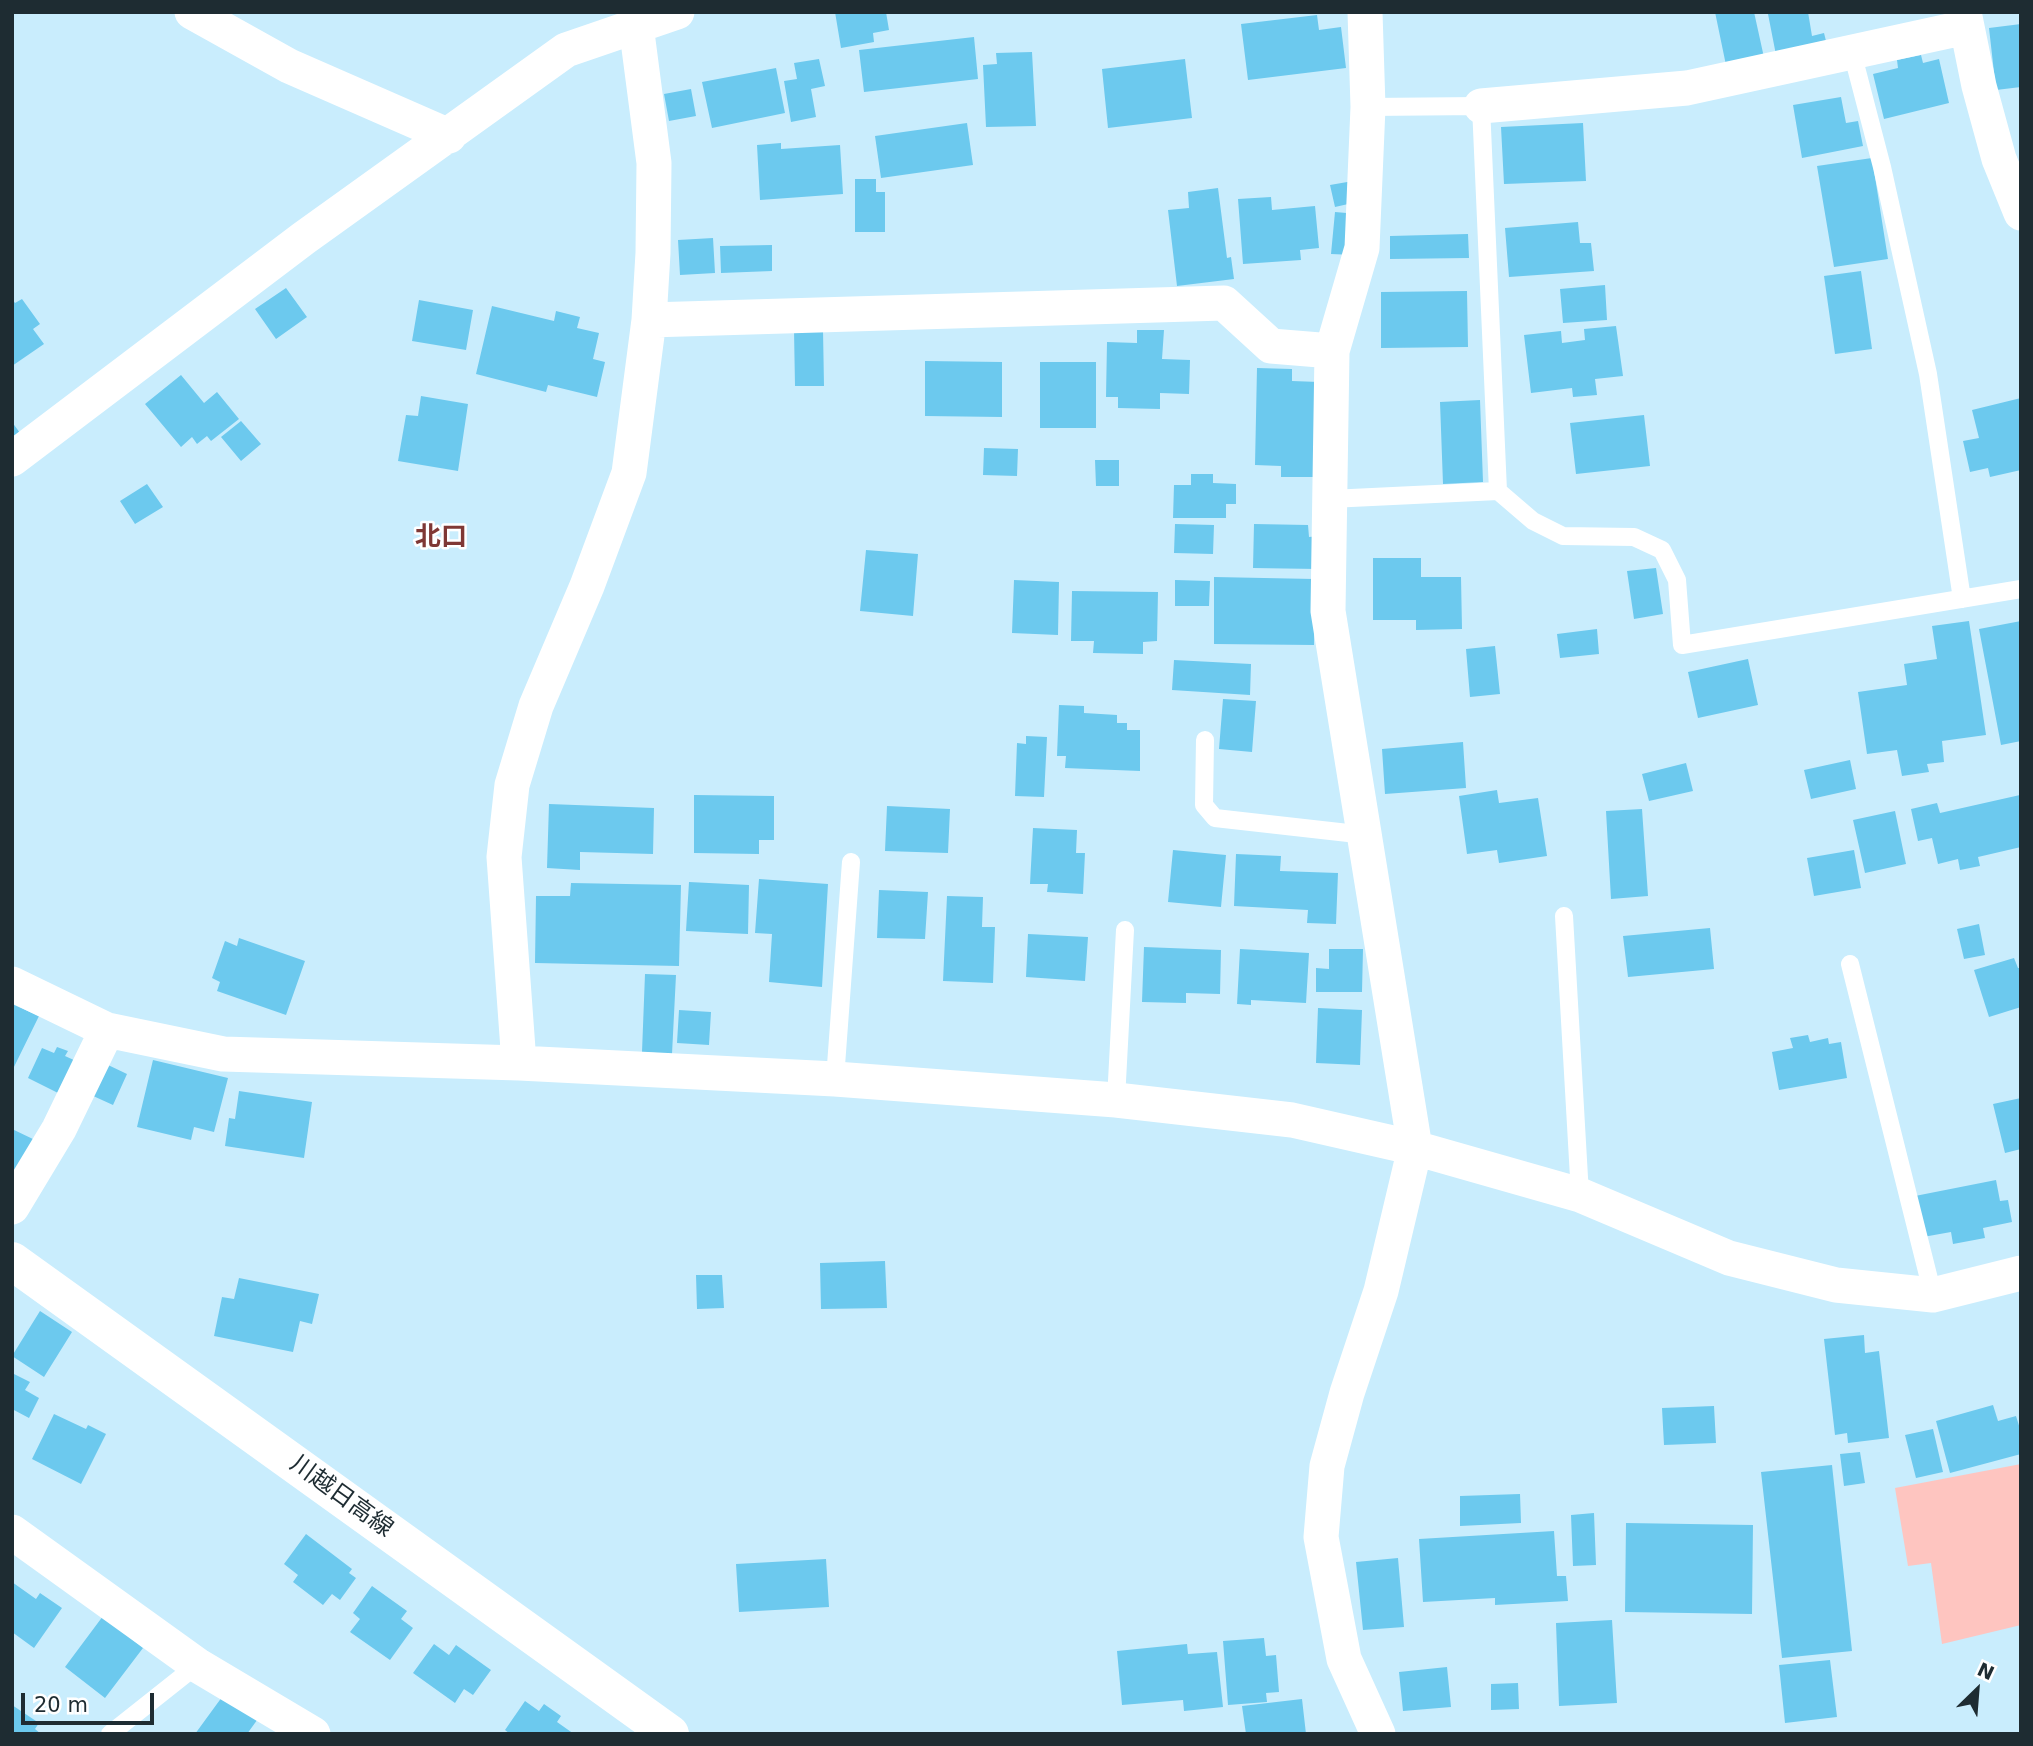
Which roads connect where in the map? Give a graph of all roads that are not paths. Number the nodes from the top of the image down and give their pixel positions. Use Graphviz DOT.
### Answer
graph roads {
  1 [pos="192,12"];
  2 [pos="677,12"];
  3 [pos="1365,12"];
  4 [pos="1966,20"];
  5 [pos="636,26"];
  6 [pos="1852,52"];
  7 [pos="1481,106"];
  8 [pos="1368,107"];
  9 [pos="449,136"];
  10 [pos="2021,213"];
  11 [pos="649,320"];
  12 [pos="1332,351"];
  13 [pos="12,459"];
  14 [pos="1498,491"];
  15 [pos="1330,499"];
  16 [pos="2021,589"];
  17 [pos="1962,599"];
  18 [pos="1205,740"];
  19 [pos="1366,835"];
  20 [pos="850,862"];
  21 [pos="1564,916"];
  22 [pos="1125,930"];
  23 [pos="1850,964"];
  24 [pos="12,984"];
  25 [pos="107,1030"];
  26 [pos="519,1063"];
  27 [pos="835,1079"];
  28 [pos="1116,1100"];
  29 [pos="1415,1148"];
  30 [pos="1580,1195"];
  31 [pos="12,1207"];
  32 [pos="12,1261"];
  33 [pos="2021,1273"];
  34 [pos="1933,1295"];
  35 [pos="12,1532"];
  36 [pos="197,1665"];
  37 [pos="110,1734"];
  38 [pos="313,1734"];
  39 [pos="670,1734"];
  40 [pos="1378,1734"];
  1 -- 9 [label="street"];
  2 -- 5 [label="street"];
  3 -- 8 [label="street"];
  4 -- 6 [label="street"];
  4 -- 10 [label="street"];
  5 -- 9 [label="street"];
  5 -- 11 [label="street"];
  6 -- 7 [label="street"];
  6 -- 17 [label="lane"];
  7 -- 8 [label="lane"];
  7 -- 14 [label="lane"];
  8 -- 12 [label="street"];
  9 -- 13 [label="street"];
  11 -- 12 [label="street"];
  11 -- 26 [label="street"];
  12 -- 15 [label="street"];
  14 -- 15 [label="lane"];
  14 -- 17 [label="lane"];
  15 -- 19 [label="street"];
  16 -- 17 [label="lane"];
  18 -- 19 [label="lane"];
  19 -- 29 [label="street"];
  20 -- 27 [label="lane"];
  21 -- 30 [label="lane"];
  22 -- 28 [label="lane"];
  23 -- 34 [label="lane"];
  24 -- 25 [label="street"];
  25 -- 26 [label="street"];
  25 -- 31 [label="street"];
  26 -- 27 [label="street"];
  27 -- 28 [label="street"];
  28 -- 29 [label="street"];
  29 -- 30 [label="street"];
  29 -- 40 [label="street"];
  30 -- 34 [label="street"];
  32 -- 39 [label="main road, 川越日高線"];
  33 -- 34 [label="street"];
  35 -- 36 [label="street"];
  36 -- 37 [label="lane"];
  36 -- 38 [label="street"];
}
